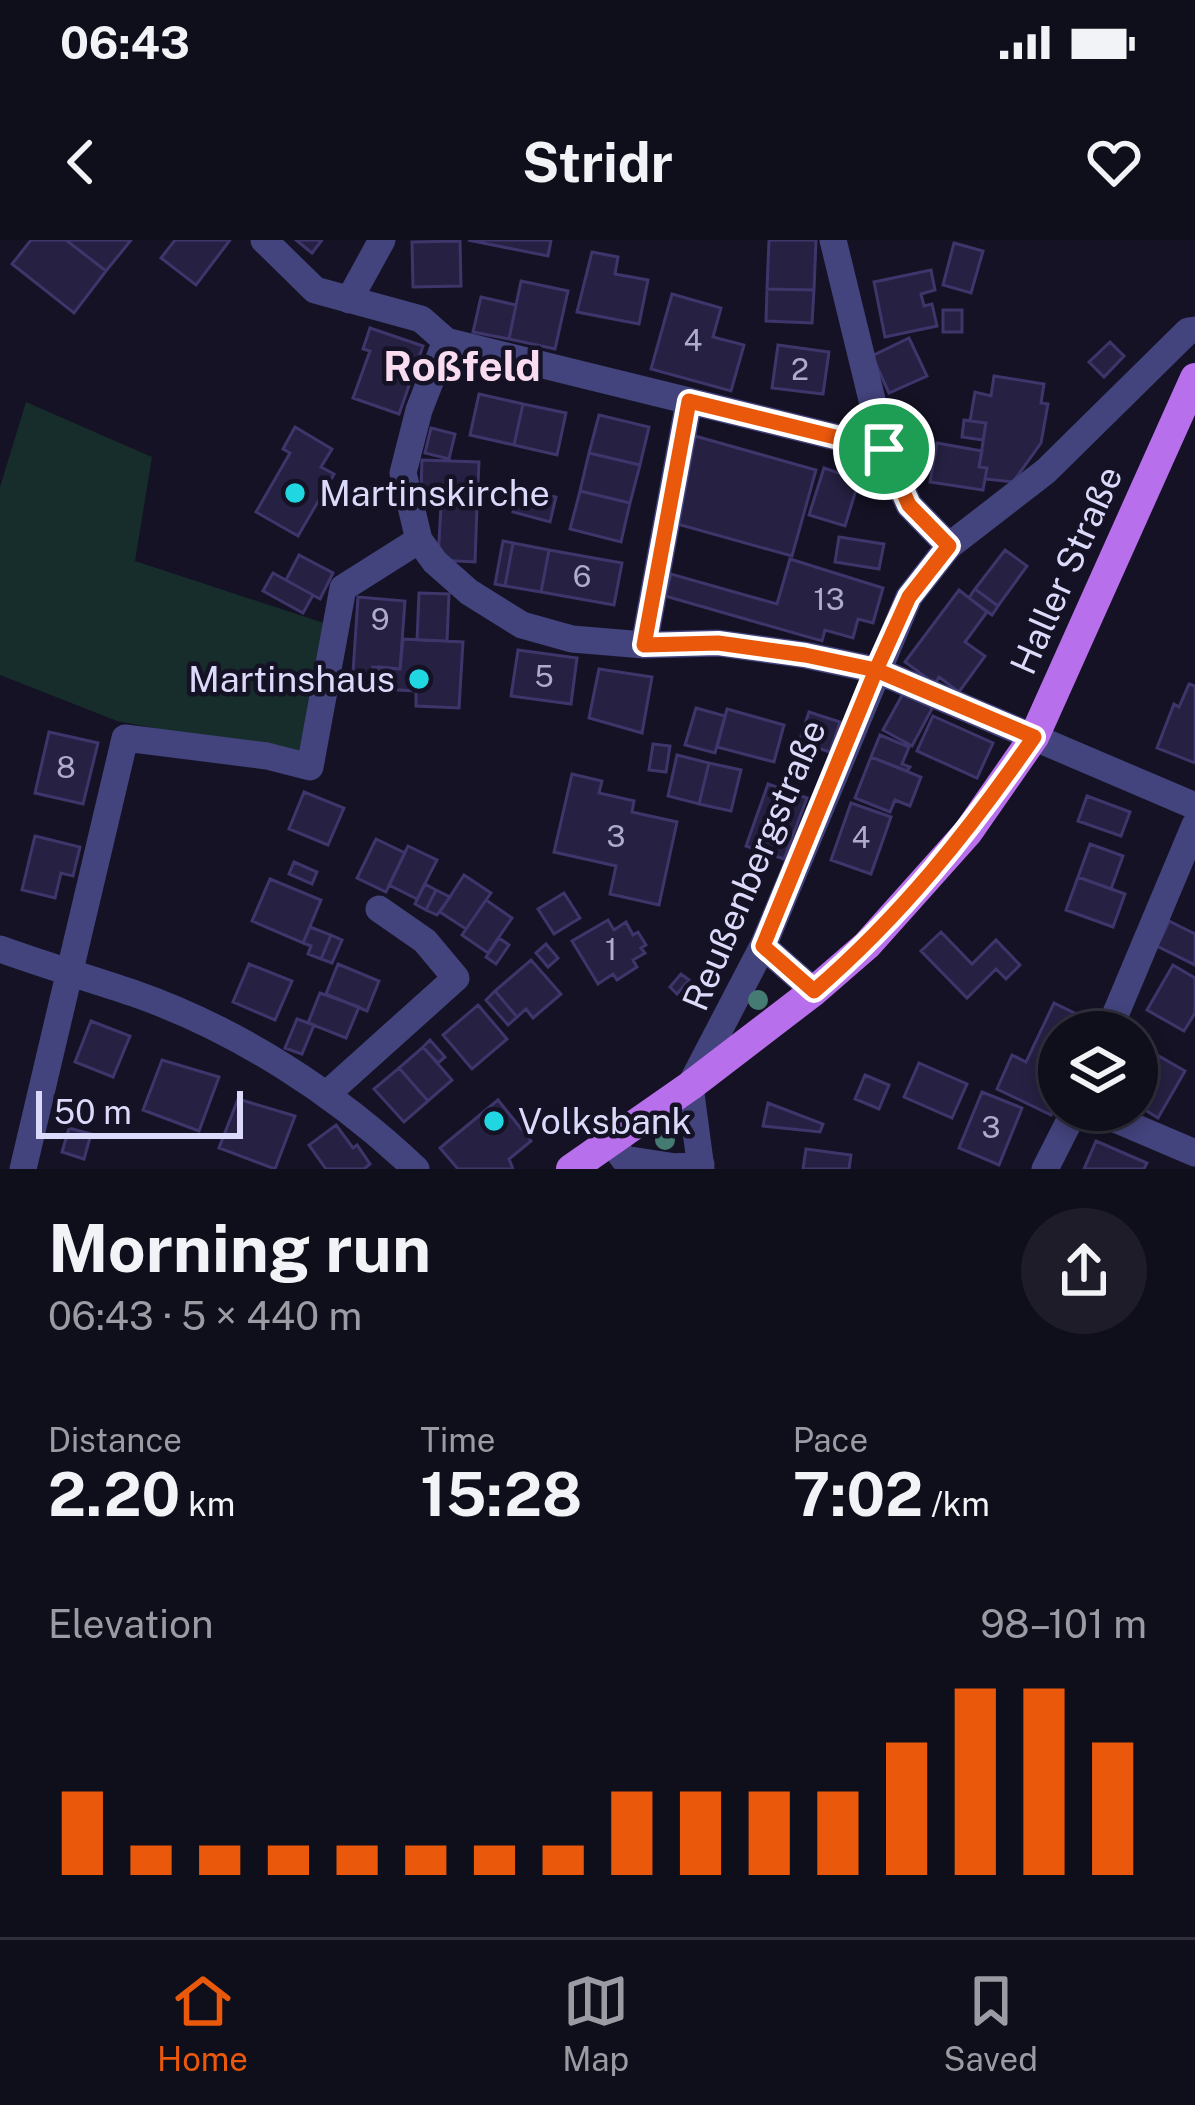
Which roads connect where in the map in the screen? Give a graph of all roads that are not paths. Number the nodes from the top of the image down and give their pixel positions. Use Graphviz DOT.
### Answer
graph roads {
  1 [pos="264,240"];
  2 [pos="382,240"];
  3 [pos="832,240"];
  4 [pos="349,300"];
  5 [pos="1195,330"];
  6 [pos="446,341"];
  7 [pos="1195,378"];
  8 [pos="689,401"];
  9 [pos="884,449"];
  10 [pos="419,540"];
  11 [pos="949,546"];
  12 [pos="644,645"];
  13 [pos="876,670"];
  14 [pos="1034,737"];
  15 [pos="1195,806"];
  16 [pos="1195,825"];
  17 [pos="380,910"];
  18 [pos="763,946"];
  19 [pos="0,949"];
  20 [pos="70,975"];
  21 [pos="814,991"];
  22 [pos="1117,1011"];
  23 [pos="690,1086"];
  24 [pos="328,1093"];
  25 [pos="1064,1131"];
  26 [pos="1143,1131"];
  27 [pos="611,1141"];
  28 [pos="1195,1153"];
  29 [pos="701,1167"];
  30 [pos="23,1169"];
  31 [pos="416,1169"];
  32 [pos="571,1169"];
  33 [pos="1045,1169"];
  1 -- 4 [label="street"];
  2 -- 4 [label="street"];
  3 -- 9 [label="street"];
  4 -- 6 [label="street"];
  5 -- 11 [label="street, Reußenbergstraße"];
  6 -- 8 [label="street"];
  6 -- 10 [label="street"];
  7 -- 14 [label="main road, Haller Straße"];
  8 -- 9 [label="street"];
  8 -- 12 [label="street"];
  9 -- 11 [label="street"];
  10 -- 12 [label="street"];
  10 -- 20 [label="street"];
  11 -- 13 [label="street, Reußenbergstraße"];
  12 -- 13 [label="street"];
  13 -- 14 [label="street"];
  13 -- 18 [label="street, Reußenbergstraße"];
  14 -- 15 [label="street"];
  14 -- 21 [label="main road, Haller Straße"];
  16 -- 22 [label="street"];
  17 -- 24 [label="street"];
  18 -- 21 [label="street"];
  18 -- 23 [label="street, Reußenbergstraße"];
  19 -- 20 [label="street"];
  20 -- 24 [label="street"];
  20 -- 30 [label="street"];
  21 -- 23 [label="main road, Haller Straße"];
  23 -- 27 [label="main road, Haller Straße"];
  23 -- 29 [label="street"];
  24 -- 31 [label="street"];
  25 -- 33 [label="street"];
  26 -- 28 [label="street"];
  27 -- 29 [label="street"];
  27 -- 32 [label="main road, Haller Straße"];
}
